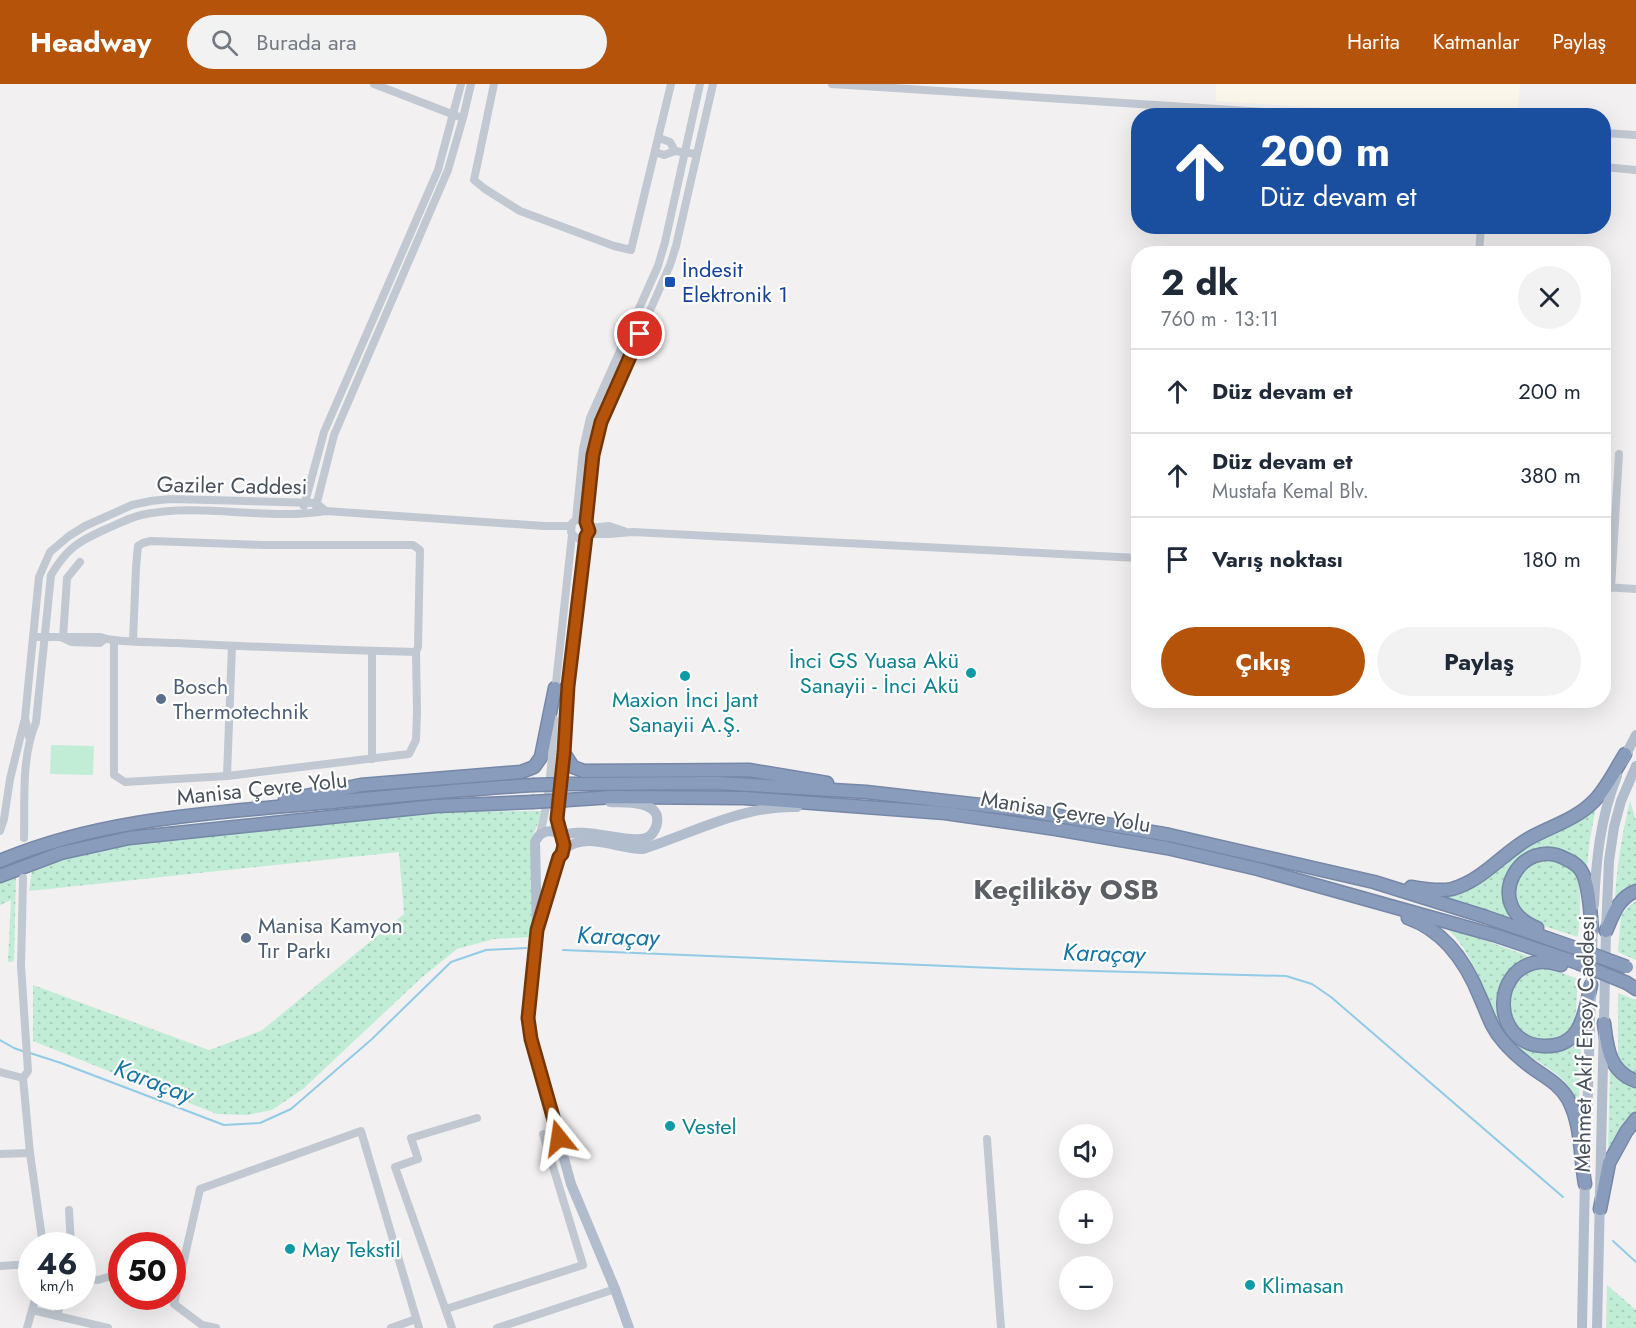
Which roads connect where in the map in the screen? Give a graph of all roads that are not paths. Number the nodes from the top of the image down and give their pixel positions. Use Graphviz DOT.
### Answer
graph roads {
  1 [pos="374,84"];
  2 [pos="461,84"];
  3 [pos="471,84"];
  4 [pos="494,84"];
  5 [pos="671,84"];
  6 [pos="700,84"];
  7 [pos="713,84"];
  8 [pos="832,84"];
  9 [pos="1200,108"];
  10 [pos="453,115"];
  11 [pos="463,118"];
  12 [pos="1611,133"];
  13 [pos="1636,135"];
  14 [pos="658,138"];
  15 [pos="680,151"];
  16 [pos="655,152"];
  17 [pos="696,154"];
  18 [pos="1611,168"];
  19 [pos="1636,170"];
  20 [pos="1619,454"];
  21 [pos="304,502"];
  22 [pos="316,503"];
  23 [pos="326,511"];
  24 [pos="315,513"];
  25 [pos="303,514"];
  26 [pos="572,528"];
  27 [pos="587,530"];
  28 [pos="1613,552"];
  29 [pos="1131,558"];
  30 [pos="80,562"];
  31 [pos="1611,564"];
  32 [pos="1611,587"];
  33 [pos="1636,589"];
  34 [pos="33,637"];
  35 [pos="45,638"];
  36 [pos="63,638"];
  37 [pos="114,640"];
  38 [pos="134,641"];
  39 [pos="232,646"];
  40 [pos="372,651"];
  41 [pos="416,652"];
  42 [pos="555,688"];
  43 [pos="25,718"];
  44 [pos="1636,735"];
  45 [pos="30,738"];
  46 [pos="564,753"];
  47 [pos="1625,754"];
  48 [pos="372,759"];
  49 [pos="1636,766"];
  50 [pos="227,776"];
  51 [pos="866,792"];
  52 [pos="583,800"];
  53 [pos="860,808"];
  54 [pos="214,813"];
  55 [pos="0,831"];
  56 [pos="540,834"];
  57 [pos="561,836"];
  58 [pos="24,838"];
  59 [pos="536,851"];
  60 [pos="562,853"];
  61 [pos="0,861"];
  62 [pos="0,876"];
  63 [pos="23,878"];
  64 [pos="1374,882"];
  65 [pos="1636,891"];
  66 [pos="1369,900"];
  67 [pos="1592,929"];
  68 [pos="537,930"];
  69 [pos="1606,931"];
  70 [pos="1578,949"];
  71 [pos="1578,963"];
  72 [pos="1633,969"];
  73 [pos="1591,985"];
  74 [pos="1633,987"];
  75 [pos="1604,1023"];
  76 [pos="0,1072"];
  77 [pos="26,1075"];
  78 [pos="1636,1081"];
  79 [pos="477,1118"];
  80 [pos="1636,1119"];
  81 [pos="543,1134"];
  82 [pos="987,1140"];
  83 [pos="0,1154"];
  84 [pos="30,1154"];
  85 [pos="1585,1184"];
  86 [pos="1584,1208"];
  87 [pos="1599,1209"];
  88 [pos="69,1210"];
  89 [pos="41,1232"];
  90 [pos="70,1232"];
  91 [pos="18,1265"];
  92 [pos="0,1266"];
  93 [pos="108,1277"];
  94 [pos="96,1280"];
  95 [pos="615,1289"];
  96 [pos="446,1309"];
  97 [pos="32,1310"];
  98 [pos="59,1310"];
  99 [pos="57,1316"];
  100 [pos="416,1319"];
  101 [pos="27,1328"];
  102 [pos="108,1328"];
  103 [pos="216,1328"];
  104 [pos="391,1328"];
  105 [pos="419,1328"];
  106 [pos="453,1328"];
  107 [pos="497,1328"];
  108 [pos="629,1328"];
  109 [pos="1001,1328"];
  110 [pos="1581,1328"];
  111 [pos="1597,1328"];
  1 -- 10 [label="street"];
  2 -- 10 [label="street"];
  3 -- 11 [label="street"];
  4 -- 16 [label="street"];
  5 -- 14 [label="street"];
  6 -- 15 [label="street"];
  7 -- 17 [label="street"];
  8 -- 9 [label="street"];
  10 -- 11 [label="street"];
  10 -- 21 [label="street"];
  11 -- 22 [label="street"];
  12 -- 13 [label="street"];
  14 -- 15 [label="street"];
  14 -- 16 [label="street"];
  15 -- 16 [label="street"];
  15 -- 17 [label="street"];
  15 -- 26 [label="street"];
  17 -- 27 [label="street"];
  18 -- 19 [label="street"];
  20 -- 28 [label="street"];
  21 -- 22 [label="street, Gaziler Caddesi"];
  21 -- 25 [label="street"];
  21 -- 34 [label="street, Gaziler Caddesi"];
  22 -- 23 [label="street, Gaziler Caddesi"];
  22 -- 24 [label="street"];
  23 -- 24 [label="street, Gaziler Caddesi"];
  23 -- 26 [label="street, Gaziler Caddesi"];
  24 -- 25 [label="street, Gaziler Caddesi"];
  25 -- 35 [label="street, Gaziler Caddesi"];
  26 -- 27 [label="street"];
  26 -- 27 [label="street"];
  26 -- 42 [label="street"];
  27 -- 29 [label="street"];
  27 -- 46 [label="street"];
  28 -- 31 [label="street"];
  30 -- 36 [label="street"];
  32 -- 33 [label="street"];
  34 -- 35 [label="street"];
  34 -- 43 [label="street, Gaziler Caddesi"];
  35 -- 36 [label="street"];
  35 -- 45 [label="street, Gaziler Caddesi"];
  36 -- 37 [label="street"];
  37 -- 38 [label="street"];
  37 -- 50 [label="street"];
  38 -- 39 [label="street"];
  38 -- 41 [label="street"];
  39 -- 40 [label="street"];
  39 -- 50 [label="street"];
  40 -- 41 [label="street"];
  40 -- 48 [label="street"];
  41 -- 48 [label="street"];
  42 -- 54 [label="highway"];
  42 -- 56 [label="street"];
  43 -- 45 [label="street, Gaziler Caddesi"];
  43 -- 55 [label="street"];
  44 -- 47 [label="main road, Mehmet Akif Ersoy Caddesi"];
  45 -- 58 [label="street, Gaziler Caddesi"];
  46 -- 51 [label="highway"];
  46 -- 57 [label="street"];
  47 -- 64 [label="highway"];
  47 -- 67 [label="main road, Mehmet Akif Ersoy Caddesi"];
  48 -- 50 [label="street"];
  49 -- 69 [label="main road, Mehmet Akif Ersoy Caddesi"];
  51 -- 54 [label="highway, Manisa Çevre Yolu, bridge"];
  51 -- 64 [label="highway, Manisa Çevre Yolu"];
  52 -- 53 [label="highway, Manisa Çevre Yolu"];
  52 -- 57 [label="main road"];
  52 -- 62 [label="highway, Manisa Çevre Yolu, bridge"];
  53 -- 60 [label="main road"];
  53 -- 66 [label="highway, Manisa Çevre Yolu"];
  54 -- 61 [label="highway, Manisa Çevre Yolu"];
  56 -- 57 [label="main road"];
  56 -- 59 [label="main road"];
  57 -- 60 [label="main road"];
  59 -- 60 [label="main road"];
  59 -- 68 [label="main road"];
  60 -- 68 [label="main road"];
  63 -- 77 [label="street"];
  64 -- 70 [label="highway, Manisa Çevre Yolu"];
  65 -- 69 [label="highway"];
  66 -- 71 [label="highway, Manisa Çevre Yolu"];
  66 -- 85 [label="highway"];
  67 -- 70 [label="highway"];
  67 -- 73 [label="main road, Mehmet Akif Ersoy Caddesi"];
  68 -- 95 [label="main road"];
  69 -- 75 [label="main road, Mehmet Akif Ersoy Caddesi"];
  70 -- 72 [label="highway, bridge"];
  71 -- 73 [label="highway"];
  71 -- 74 [label="highway, Manisa Çevre Yolu, bridge"];
  73 -- 85 [label="main road, Mehmet Akif Ersoy Caddesi"];
  75 -- 78 [label="highway"];
  75 -- 87 [label="main road, Mehmet Akif Ersoy Caddesi"];
  76 -- 77 [label="street"];
  77 -- 84 [label="street"];
  79 -- 96 [label="street"];
  80 -- 87 [label="highway"];
  81 -- 96 [label="street"];
  82 -- 109 [label="street"];
  83 -- 84 [label="street"];
  84 -- 89 [label="street"];
  85 -- 86 [label="main road, Mehmet Akif Ersoy Caddesi"];
  86 -- 87 [label="main road"];
  86 -- 110 [label="main road, Mehmet Akif Ersoy Caddesi"];
  87 -- 111 [label="main road, Mehmet Akif Ersoy Caddesi"];
  88 -- 90 [label="street"];
  91 -- 92 [label="street"];
  93 -- 94 [label="street"];
  95 -- 107 [label="street"];
  95 -- 108 [label="main road"];
  96 -- 106 [label="street"];
  97 -- 99 [label="street"];
  97 -- 101 [label="street"];
  98 -- 99 [label="street"];
  99 -- 102 [label="street"];
  100 -- 103 [label="street"];
  100 -- 104 [label="street"];
  100 -- 105 [label="street"];
}
